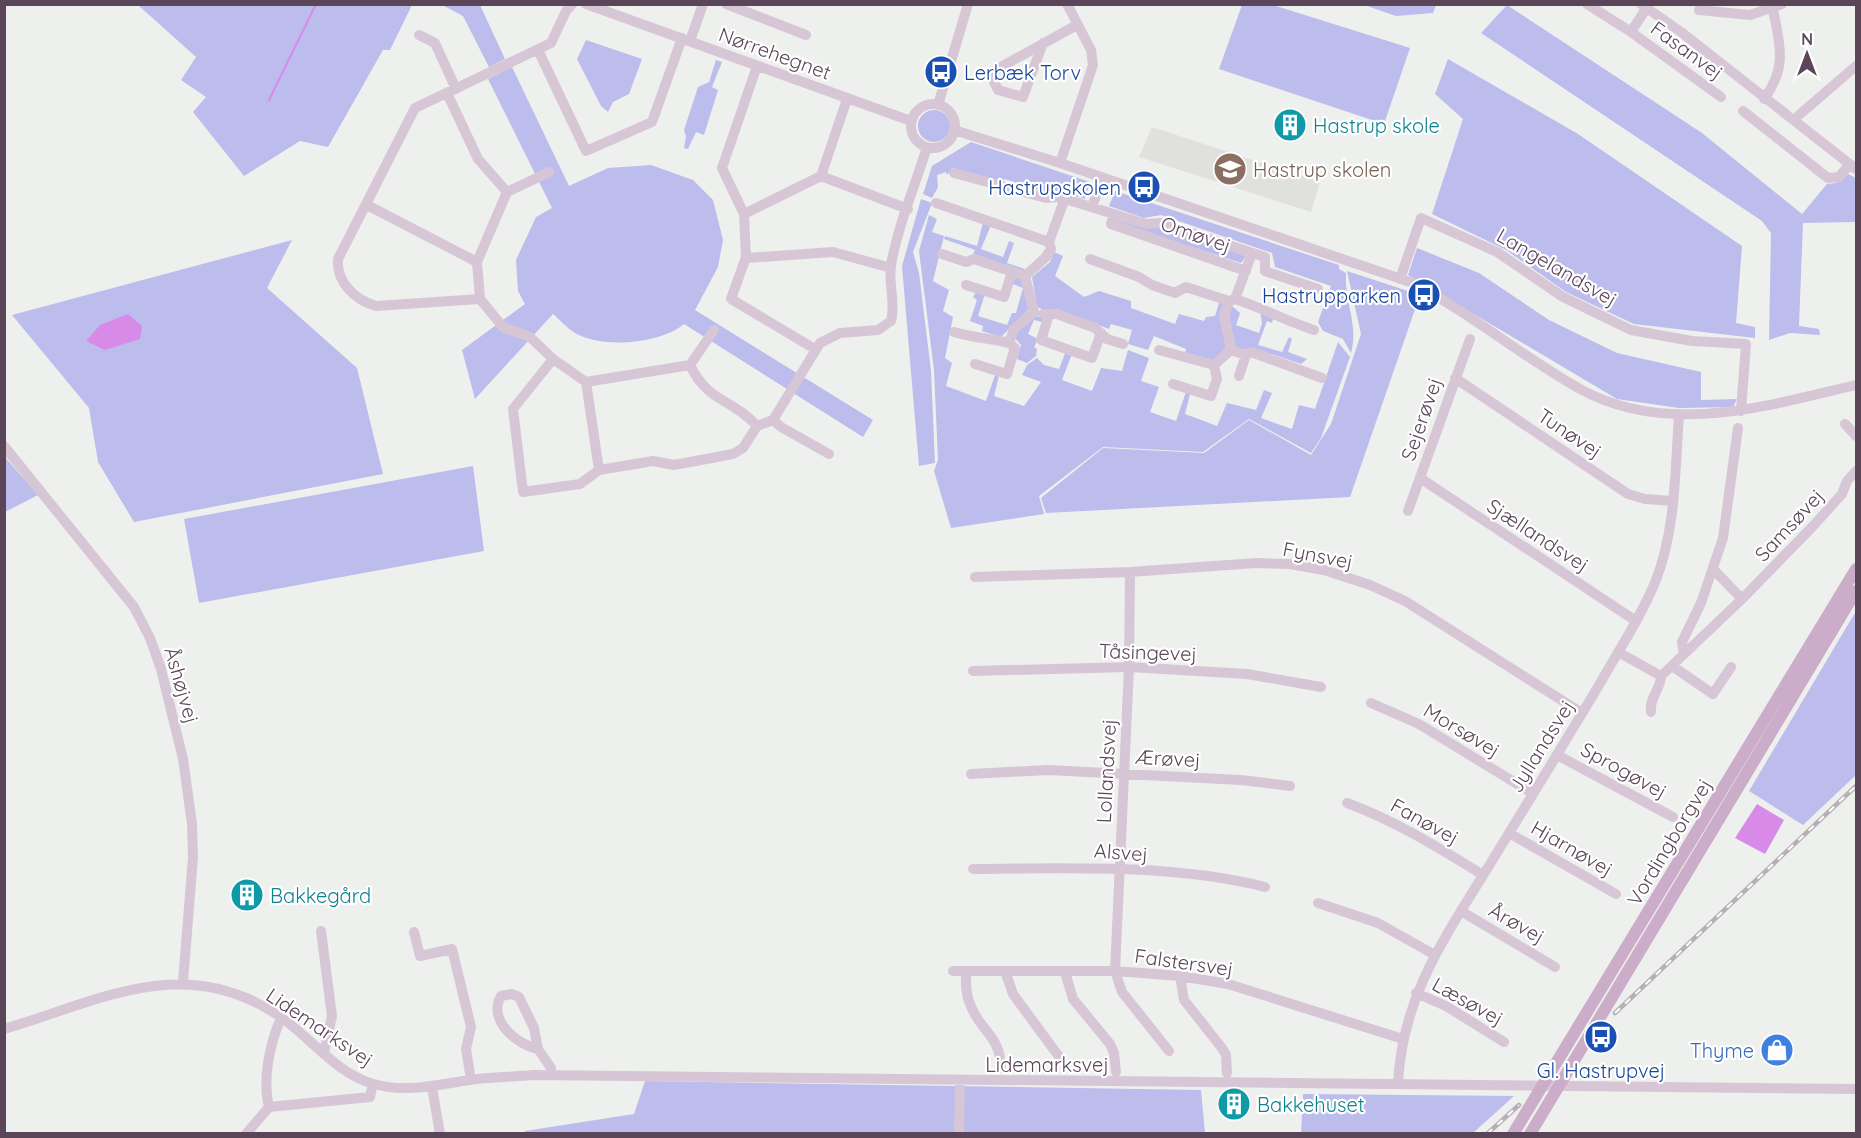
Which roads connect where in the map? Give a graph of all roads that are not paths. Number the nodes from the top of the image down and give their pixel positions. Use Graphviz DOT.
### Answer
graph roads {
  1 [pos="572,4"];
  2 [pos="586,4"];
  3 [pos="703,4"];
  4 [pos="726,4"];
  5 [pos="968,4"];
  6 [pos="1067,4"];
  7 [pos="1587,4"];
  8 [pos="1646,6"];
  9 [pos="1776,6"];
  10 [pos="1699,10"];
  11 [pos="1077,25"];
  12 [pos="1631,32"];
  13 [pos="419,35"];
  14 [pos="806,35"];
  15 [pos="686,39"];
  16 [pos="1042,43"];
  17 [pos="538,50"];
  18 [pos="757,66"];
  19 [pos="1857,66"];
  20 [pos="452,91"];
  21 [pos="1721,97"];
  22 [pos="847,99"];
  23 [pos="1764,99"];
  24 [pos="938,105"];
  25 [pos="1743,111"];
  26 [pos="1799,115"];
  27 [pos="911,121"];
  28 [pos="954,130"];
  29 [pos="927,147"];
  30 [pos="1060,163"];
  31 [pos="1853,167"];
  32 [pos="549,172"];
  33 [pos="954,173"];
  34 [pos="821,176"];
  35 [pos="1102,178"];
  36 [pos="507,192"];
  37 [pos="1065,198"];
  38 [pos="936,203"];
  39 [pos="367,205"];
  40 [pos="1092,207"];
  41 [pos="908,209"];
  42 [pos="744,214"];
  43 [pos="1114,214"];
  44 [pos="1049,243"];
  45 [pos="1252,253"];
  46 [pos="942,254"];
  47 [pos="746,258"];
  48 [pos="1090,260"];
  49 [pos="477,262"];
  50 [pos="891,268"];
  51 [pos="1246,270"];
  52 [pos="1012,272"];
  53 [pos="1025,276"];
  54 [pos="1400,279"];
  55 [pos="966,285"];
  56 [pos="1318,289"];
  57 [pos="480,299"];
  58 [pos="1232,300"];
  59 [pos="1034,312"];
  60 [pos="1049,315"];
  61 [pos="714,330"];
  62 [pos="1314,330"];
  63 [pos="954,332"];
  64 [pos="1101,333"];
  65 [pos="1470,339"];
  66 [pos="1009,343"];
  67 [pos="1123,344"];
  68 [pos="815,349"];
  69 [pos="1159,350"];
  70 [pos="1231,350"];
  71 [pos="1246,355"];
  72 [pos="553,359"];
  73 [pos="975,364"];
  74 [pos="690,365"];
  75 [pos="1214,365"];
  76 [pos="1239,376"];
  77 [pos="1322,378"];
  78 [pos="1455,378"];
  79 [pos="586,382"];
  80 [pos="1173,384"];
  81 [pos="1857,385"];
  82 [pos="1741,411"];
  83 [pos="1679,415"];
  84 [pos="773,420"];
  85 [pos="1845,424"];
  86 [pos="757,426"];
  87 [pos="1738,428"];
  88 [pos="1857,436"];
  89 [pos="4,446"];
  90 [pos="829,454"];
  91 [pos="599,470"];
  92 [pos="1857,471"];
  93 [pos="1420,478"];
  94 [pos="1673,501"];
  95 [pos="1408,511"];
  96 [pos="1857,568"];
  97 [pos="1713,569"];
  98 [pos="1131,572"];
  99 [pos="975,577"];
  100 [pos="1857,591"];
  101 [pos="1742,599"];
  102 [pos="1636,621"];
  103 [pos="1618,652"];
  104 [pos="1684,654"];
  105 [pos="1672,666"];
  106 [pos="1130,667"];
  107 [pos="1731,667"];
  108 [pos="974,671"];
  109 [pos="1661,676"];
  110 [pos="1321,687"];
  111 [pos="1371,704"];
  112 [pos="1651,712"];
  113 [pos="1582,713"];
  114 [pos="1557,754"];
  115 [pos="1125,773"];
  116 [pos="971,774"];
  117 [pos="1290,786"];
  118 [pos="1532,793"];
  119 [pos="1347,803"];
  120 [pos="1673,817"];
  121 [pos="1509,833"];
  122 [pos="973,869"];
  123 [pos="1118,870"];
  124 [pos="1483,875"];
  125 [pos="1265,887"];
  126 [pos="1616,894"];
  127 [pos="1318,903"];
  128 [pos="1461,911"];
  129 [pos="321,931"];
  130 [pos="414,932"];
  131 [pos="1435,955"];
  132 [pos="1555,967"];
  133 [pos="953,971"];
  134 [pos="966,971"];
  135 [pos="1005,971"];
  136 [pos="1065,972"];
  137 [pos="1115,972"];
  138 [pos="1180,976"];
  139 [pos="183,982"];
  140 [pos="1416,993"];
  141 [pos="281,1018"];
  142 [pos="4,1029"];
  143 [pos="1403,1039"];
  144 [pos="1504,1042"];
  145 [pos="538,1049"];
  146 [pos="1169,1051"];
  147 [pos="324,1053"];
  148 [pos="1060,1059"];
  149 [pos="1001,1068"];
  150 [pos="1116,1072"];
  151 [pos="1227,1073"];
  152 [pos="551,1075"];
  153 [pos="471,1080"];
  154 [pos="960,1081"];
  155 [pos="373,1084"];
  156 [pos="1398,1084"];
  157 [pos="1543,1085"];
  158 [pos="1560,1085"];
  159 [pos="432,1086"];
  160 [pos="1857,1089"];
  161 [pos="269,1107"];
  162 [pos="246,1134"];
  163 [pos="440,1134"];
  164 [pos="959,1134"];
  165 [pos="1513,1134"];
  166 [pos="1530,1134"];
  1 -- 17 [label="street"];
  2 -- 15 [label="street, Nørrehegnet"];
  3 -- 15 [label="street, Nørrehegnet"];
  4 -- 14 [label="street, Nørrehegnet"];
  5 -- 24 [label="street"];
  6 -- 11 [label="street"];
  7 -- 12 [label="street, Fasanvej"];
  8 -- 12 [label="street, Fasanvej"];
  8 -- 23 [label="street, Fasanvej"];
  9 -- 10 [label="street"];
  9 -- 23 [label="street"];
  11 -- 16 [label="street"];
  11 -- 30 [label="street"];
  12 -- 21 [label="street, Fasanvej"];
  13 -- 20 [label="street"];
  15 -- 17 [label="street"];
  15 -- 18 [label="street, Nørrehegnet"];
  16 -- 16 [label="street"];
  17 -- 20 [label="street"];
  18 -- 22 [label="street, Nørrehegnet"];
  18 -- 42 [label="street"];
  19 -- 26 [label="street"];
  20 -- 36 [label="street"];
  20 -- 39 [label="street"];
  22 -- 27 [label="street, Nørrehegnet"];
  22 -- 34 [label="street, Nørrehegnet"];
  23 -- 31 [label="street, Fasanvej"];
  24 -- 27 [label="street"];
  24 -- 28 [label="street"];
  25 -- 31 [label="street, Fasanvej"];
  27 -- 29 [label="street"];
  28 -- 29 [label="street"];
  28 -- 30 [label="street"];
  29 -- 41 [label="street"];
  30 -- 35 [label="street"];
  32 -- 36 [label="street"];
  33 -- 37 [label="street, Omøvej"];
  34 -- 41 [label="street"];
  34 -- 42 [label="street"];
  35 -- 40 [label="street"];
  35 -- 54 [label="street"];
  36 -- 49 [label="street"];
  37 -- 40 [label="street, Omøvej"];
  37 -- 44 [label="street"];
  38 -- 44 [label="street"];
  39 -- 49 [label="street"];
  39 -- 57 [label="street"];
  40 -- 43 [label="street, Omøvej"];
  41 -- 50 [label="street"];
  42 -- 47 [label="street"];
  43 -- 45 [label="street, Omøvej"];
  43 -- 51 [label="street, Omøvej"];
  44 -- 53 [label="street"];
  45 -- 51 [label="street, Omøvej"];
  45 -- 56 [label="street, Omøvej"];
  46 -- 52 [label="street"];
  47 -- 50 [label="street"];
  47 -- 68 [label="street"];
  48 -- 58 [label="street"];
  49 -- 57 [label="street"];
  50 -- 68 [label="street"];
  51 -- 58 [label="street, Omøvej"];
  52 -- 53 [label="street"];
  52 -- 55 [label="street"];
  53 -- 59 [label="street"];
  54 -- 82 [label="street, Langelandsvej"];
  54 -- 83 [label="street"];
  57 -- 72 [label="street"];
  58 -- 62 [label="street"];
  58 -- 70 [label="street, Omøvej"];
  59 -- 60 [label="street"];
  59 -- 66 [label="street"];
  60 -- 64 [label="street"];
  60 -- 64 [label="street"];
  61 -- 74 [label="street"];
  63 -- 66 [label="street"];
  64 -- 67 [label="street"];
  65 -- 78 [label="street, Sejerøvej"];
  66 -- 73 [label="street"];
  68 -- 84 [label="street"];
  69 -- 75 [label="street"];
  70 -- 71 [label="street"];
  70 -- 75 [label="street"];
  71 -- 76 [label="street"];
  71 -- 77 [label="street"];
  72 -- 79 [label="street"];
  72 -- 91 [label="street"];
  74 -- 79 [label="street"];
  74 -- 86 [label="street"];
  75 -- 80 [label="street"];
  78 -- 93 [label="street, Sejerøvej"];
  78 -- 94 [label="street, Tunøvej"];
  79 -- 91 [label="street"];
  81 -- 82 [label="street"];
  82 -- 83 [label="street"];
  83 -- 94 [label="street, Jyllandsvej"];
  84 -- 86 [label="street"];
  84 -- 90 [label="street"];
  85 -- 88 [label="street"];
  86 -- 91 [label="street"];
  87 -- 97 [label="street, Samsøvej"];
  89 -- 139 [label="street, Åshøjvej"];
  92 -- 101 [label="street, Samsøvej"];
  93 -- 95 [label="street, Sejerøvej"];
  93 -- 102 [label="street, Sjællandsvej"];
  94 -- 102 [label="street, Jyllandsvej"];
  96 -- 157 [label="main road, Vordingborgvej"];
  97 -- 101 [label="street"];
  97 -- 104 [label="street, Samsøvej"];
  98 -- 99 [label="street, Fynsvej"];
  98 -- 106 [label="street, Lollandsvej"];
  98 -- 113 [label="street, Fynsvej"];
  100 -- 158 [label="main road, Vordingborgvej"];
  101 -- 104 [label="street, Samsøvej"];
  102 -- 103 [label="street, Jyllandsvej"];
  103 -- 109 [label="street"];
  103 -- 113 [label="street, Jyllandsvej"];
  104 -- 105 [label="street, Samsøvej"];
  105 -- 107 [label="street"];
  105 -- 109 [label="street, Samsøvej"];
  106 -- 108 [label="street, Tåsingevej"];
  106 -- 110 [label="street, Tåsingevej"];
  106 -- 115 [label="street, Lollandsvej"];
  109 -- 112 [label="street, Samsøvej"];
  111 -- 118 [label="street, Morsøvej"];
  113 -- 114 [label="street, Jyllandsvej"];
  114 -- 118 [label="street, Jyllandsvej"];
  114 -- 120 [label="street, Sprogøvej"];
  115 -- 116 [label="street, Ærøvej"];
  115 -- 117 [label="street, Ærøvej"];
  115 -- 123 [label="street, Lollandsvej"];
  118 -- 121 [label="street, Jyllandsvej"];
  119 -- 124 [label="street, Fanøvej"];
  121 -- 124 [label="street, Jyllandsvej"];
  121 -- 126 [label="street, Hjarnøvej"];
  122 -- 123 [label="street, Alsvej"];
  123 -- 125 [label="street, Alsvej"];
  123 -- 137 [label="street, Lollandsvej"];
  124 -- 128 [label="street, Jyllandsvej"];
  127 -- 131 [label="street"];
  128 -- 131 [label="street, Jyllandsvej"];
  128 -- 132 [label="street, Årøvej"];
  129 -- 147 [label="street"];
  130 -- 153 [label="street"];
  131 -- 140 [label="street, Jyllandsvej"];
  133 -- 134 [label="street, Falstersvej"];
  134 -- 135 [label="street, Falstersvej"];
  134 -- 149 [label="street"];
  135 -- 136 [label="street, Falstersvej"];
  135 -- 148 [label="street"];
  136 -- 137 [label="street, Falstersvej"];
  136 -- 150 [label="street"];
  137 -- 138 [label="street, Falstersvej"];
  137 -- 146 [label="street"];
  138 -- 143 [label="street, Falstersvej"];
  138 -- 151 [label="street"];
  139 -- 141 [label="street, Lidemarksvej"];
  139 -- 142 [label="street, Lidemarksvej"];
  140 -- 143 [label="street, Jyllandsvej"];
  140 -- 144 [label="street, Læsøvej"];
  141 -- 147 [label="street, Lidemarksvej"];
  141 -- 161 [label="street"];
  143 -- 156 [label="street, Jyllandsvej"];
  145 -- 145 [label="street"];
  145 -- 152 [label="street"];
  147 -- 155 [label="street, Lidemarksvej"];
  152 -- 153 [label="street, Lidemarksvej"];
  152 -- 154 [label="street, Lidemarksvej"];
  153 -- 159 [label="street, Lidemarksvej"];
  154 -- 156 [label="street, Lidemarksvej"];
  154 -- 164 [label="street"];
  155 -- 159 [label="street, Lidemarksvej"];
  155 -- 161 [label="street"];
  156 -- 157 [label="street, Lidemarksvej"];
  157 -- 158 [label="street, Lidemarksvej"];
  157 -- 165 [label="main road, Vordingborgvej"];
  158 -- 160 [label="street, Lidemarksvej"];
  158 -- 166 [label="main road, Vordingborgvej"];
  159 -- 163 [label="street"];
  161 -- 162 [label="street"];
}
